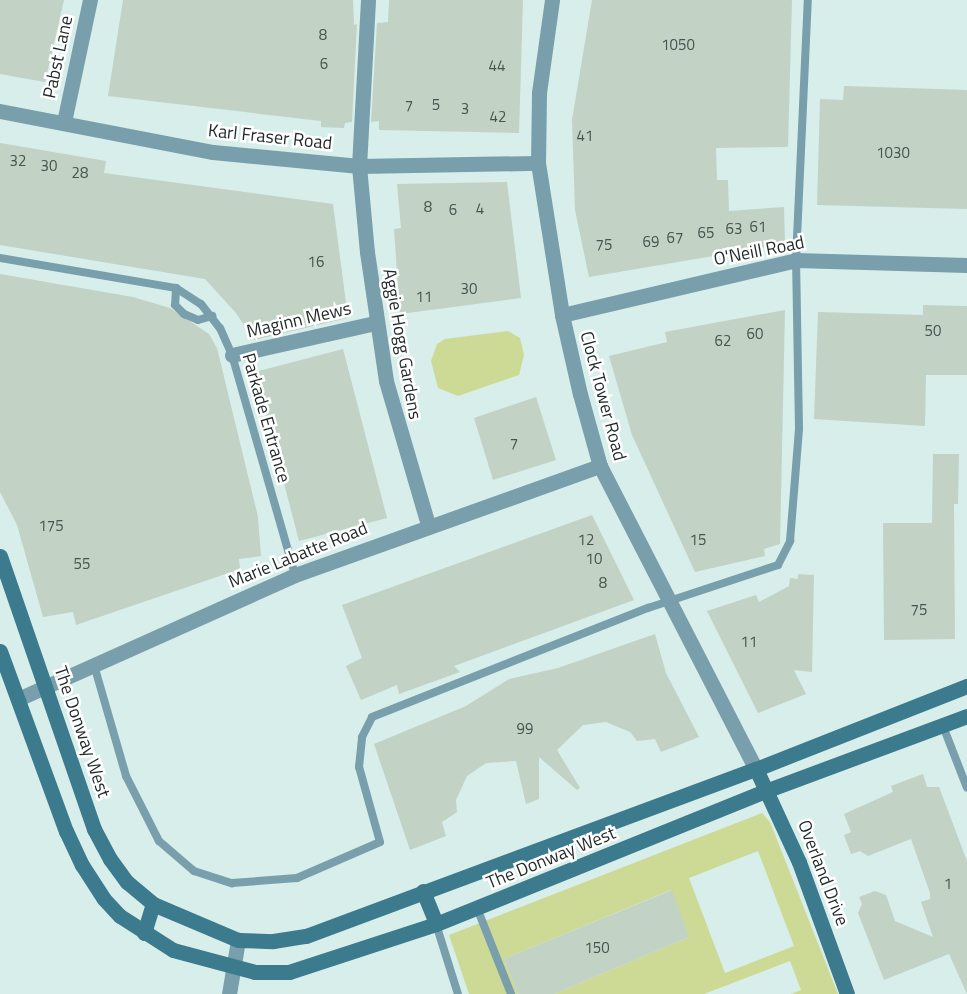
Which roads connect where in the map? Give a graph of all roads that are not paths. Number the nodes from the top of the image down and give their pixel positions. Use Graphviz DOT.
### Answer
graph roads {
  1 [pos="90,0"];
  2 [pos="368,0"];
  3 [pos="552,0"];
  4 [pos="808,0"];
  5 [pos="0,111"];
  6 [pos="64,122"];
  7 [pos="538,163"];
  8 [pos="359,166"];
  9 [pos="0,258"];
  10 [pos="796,260"];
  11 [pos="967,265"];
  12 [pos="176,288"];
  13 [pos="562,315"];
  14 [pos="212,316"];
  15 [pos="375,323"];
  16 [pos="232,355"];
  17 [pos="600,466"];
  18 [pos="428,525"];
  19 [pos="0,556"];
  20 [pos="3,572"];
  21 [pos="295,575"];
  22 [pos="667,601"];
  23 [pos="0,651"];
  24 [pos="94,665"];
  25 [pos="967,686"];
  26 [pos="45,687"];
  27 [pos="18,699"];
  28 [pos="932,699"];
  29 [pos="967,716"];
  30 [pos="943,726"];
  31 [pos="756,769"];
  32 [pos="967,788"];
  33 [pos="768,790"];
  34 [pos="423,891"];
  35 [pos="153,904"];
  36 [pos="477,908"];
  37 [pos="436,924"];
  38 [pos="144,933"];
  39 [pos="237,940"];
  40 [pos="233,969"];
  41 [pos="229,994"];
  42 [pos="458,994"];
  43 [pos="511,994"];
  44 [pos="847,994"];
  1 -- 6 [label="street, Pabst Lane"];
  2 -- 8 [label="street, Aggie Hogg Gardens"];
  3 -- 7 [label="street, Clock Tower Road"];
  4 -- 10 [label="lane"];
  5 -- 6 [label="street, Karl Fraser Road"];
  6 -- 8 [label="street, Karl Fraser Road"];
  7 -- 8 [label="street, Karl Fraser Road"];
  7 -- 13 [label="street, Clock Tower Road"];
  8 -- 15 [label="street, Aggie Hogg Gardens"];
  9 -- 12 [label="lane, Parkade Entrance"];
  10 -- 11 [label="street, O'Neill Road"];
  10 -- 13 [label="street, O'Neill Road"];
  10 -- 22 [label="lane"];
  12 -- 14 [label="lane, Parkade Entrance"];
  12 -- 14 [label="lane"];
  13 -- 17 [label="street, Clock Tower Road"];
  14 -- 16 [label="lane, Parkade Entrance"];
  15 -- 16 [label="street, Maginn Mews"];
  15 -- 18 [label="street, Aggie Hogg Gardens"];
  16 -- 21 [label="lane, Parkade Entrance"];
  17 -- 18 [label="street, Marie Labatte Road"];
  17 -- 22 [label="street, Clock Tower Road"];
  18 -- 21 [label="street, Marie Labatte Road"];
  19 -- 20 [label="street, The Donway West"];
  20 -- 26 [label="street, The Donway West"];
  21 -- 24 [label="street, Marie Labatte Road"];
  22 -- 24 [label="lane"];
  22 -- 31 [label="street, Clock Tower Road"];
  23 -- 27 [label="street, The Donway West"];
  24 -- 26 [label="street, Marie Labatte Road"];
  25 -- 28 [label="street, The Donway West"];
  26 -- 27 [label="street, Marie Labatte Road"];
  26 -- 35 [label="street, The Donway West"];
  27 -- 38 [label="street, The Donway West"];
  28 -- 30 [label="street"];
  28 -- 31 [label="street, The Donway West"];
  29 -- 30 [label="street, The Donway West"];
  30 -- 32 [label="lane"];
  30 -- 33 [label="street, The Donway West"];
  31 -- 33 [label="street, Overland Drive"];
  31 -- 34 [label="street, The Donway West"];
  33 -- 36 [label="street, The Donway West"];
  33 -- 44 [label="street, Overland Drive"];
  34 -- 37 [label="street"];
  34 -- 39 [label="street, The Donway West"];
  35 -- 38 [label="street"];
  35 -- 39 [label="street, The Donway West"];
  36 -- 37 [label="street, The Donway West"];
  36 -- 43 [label="lane"];
  37 -- 40 [label="street, The Donway West"];
  37 -- 42 [label="lane"];
  38 -- 40 [label="street, The Donway West"];
  39 -- 40 [label="street"];
  40 -- 41 [label="street"];
}
